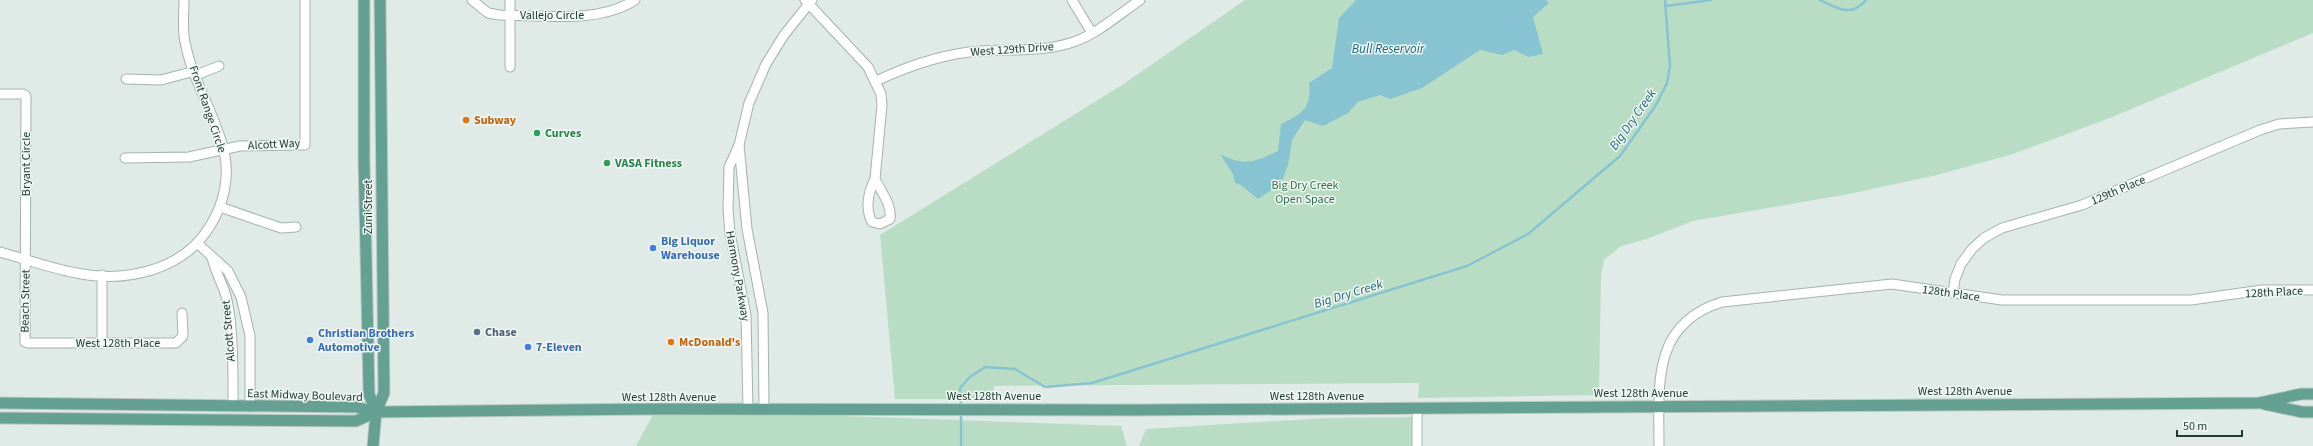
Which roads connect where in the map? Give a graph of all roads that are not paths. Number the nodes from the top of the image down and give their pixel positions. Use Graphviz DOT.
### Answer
graph roads {
  1 [pos="184,0"];
  2 [pos="305,0"];
  3 [pos="364,0"];
  4 [pos="380,0"];
  5 [pos="472,0"];
  6 [pos="510,0"];
  7 [pos="635,0"];
  8 [pos="1072,0"];
  9 [pos="1140,0"];
  10 [pos="808,1"];
  11 [pos="510,15"];
  12 [pos="1092,33"];
  13 [pos="219,66"];
  14 [pos="510,67"];
  15 [pos="195,73"];
  16 [pos="126,79"];
  17 [pos="876,82"];
  18 [pos="0,94"];
  19 [pos="2313,122"];
  20 [pos="739,145"];
  21 [pos="224,150"];
  22 [pos="125,158"];
  23 [pos="874,179"];
  24 [pos="220,207"];
  25 [pos="296,227"];
  26 [pos="197,243"];
  27 [pos="0,252"];
  28 [pos="212,258"];
  29 [pos="26,259"];
  30 [pos="102,275"];
  31 [pos="2313,290"];
  32 [pos="1953,293"];
  33 [pos="762,306"];
  34 [pos="745,307"];
  35 [pos="182,313"];
  36 [pos="26,343"];
  37 [pos="102,343"];
  38 [pos="2313,394"];
  39 [pos="0,403"];
  40 [pos="2259,403"];
  41 [pos="233,405"];
  42 [pos="250,406"];
  43 [pos="1660,406"];
  44 [pos="1416,408"];
  45 [pos="748,409"];
  46 [pos="764,409"];
  47 [pos="376,412"];
  48 [pos="2313,412"];
  49 [pos="0,418"];
  50 [pos="373,446"];
  51 [pos="1417,446"];
  52 [pos="1659,446"];
  1 -- 15 [label="street, Front Range Circle"];
  2 -- 21 [label="street, Alcott Way"];
  3 -- 47 [label="main road, Zuni Street"];
  4 -- 47 [label="main road, Zuni Street"];
  5 -- 11 [label="street, Vallejo Circle"];
  6 -- 11 [label="street"];
  7 -- 11 [label="street, Vallejo Circle"];
  8 -- 12 [label="street"];
  9 -- 12 [label="street, West 129th Drive"];
  10 -- 17 [label="street"];
  10 -- 20 [label="street, Harmony Parkway"];
  11 -- 14 [label="street"];
  12 -- 17 [label="street, West 129th Drive"];
  13 -- 15 [label="street"];
  15 -- 16 [label="street"];
  15 -- 21 [label="street, Front Range Circle"];
  17 -- 23 [label="street"];
  18 -- 29 [label="street, Bryant Circle"];
  19 -- 32 [label="street, 129th Place"];
  20 -- 33 [label="street, Harmony Parkway"];
  20 -- 34 [label="street, Harmony Parkway"];
  21 -- 22 [label="street, Alcott Way"];
  21 -- 24 [label="street, Front Range Circle"];
  24 -- 25 [label="street"];
  24 -- 26 [label="street, Front Range Circle"];
  26 -- 28 [label="street, Alcott Street"];
  26 -- 30 [label="street, Front Range Circle"];
  27 -- 29 [label="street, Front Range Circle"];
  28 -- 41 [label="street, Alcott Street"];
  28 -- 42 [label="street, Alcott Street"];
  29 -- 30 [label="street, Front Range Circle"];
  29 -- 36 [label="street, Beach Street"];
  30 -- 37 [label="street"];
  31 -- 32 [label="street, 128th Place"];
  32 -- 43 [label="street, 128th Place"];
  33 -- 34 [label="street"];
  33 -- 46 [label="street, Harmony Parkway"];
  34 -- 45 [label="street, Harmony Parkway"];
  35 -- 37 [label="street, West 128th Place"];
  36 -- 37 [label="street, West 128th Place"];
  38 -- 40 [label="main road, West 128th Avenue"];
  39 -- 41 [label="main road, East Midway Boulevard"];
  40 -- 43 [label="main road, West 128th Avenue"];
  40 -- 48 [label="main road, West 128th Avenue"];
  41 -- 42 [label="main road, East Midway Boulevard"];
  42 -- 47 [label="main road, East Midway Boulevard"];
  43 -- 44 [label="main road, West 128th Avenue"];
  43 -- 52 [label="street, 128th Place"];
  44 -- 46 [label="main road, West 128th Avenue"];
  44 -- 51 [label="street"];
  45 -- 46 [label="main road, West 128th Avenue"];
  45 -- 47 [label="main road, West 128th Avenue"];
  47 -- 49 [label="main road, East Midway Boulevard"];
  47 -- 50 [label="main road, Zuni Street"];
}
